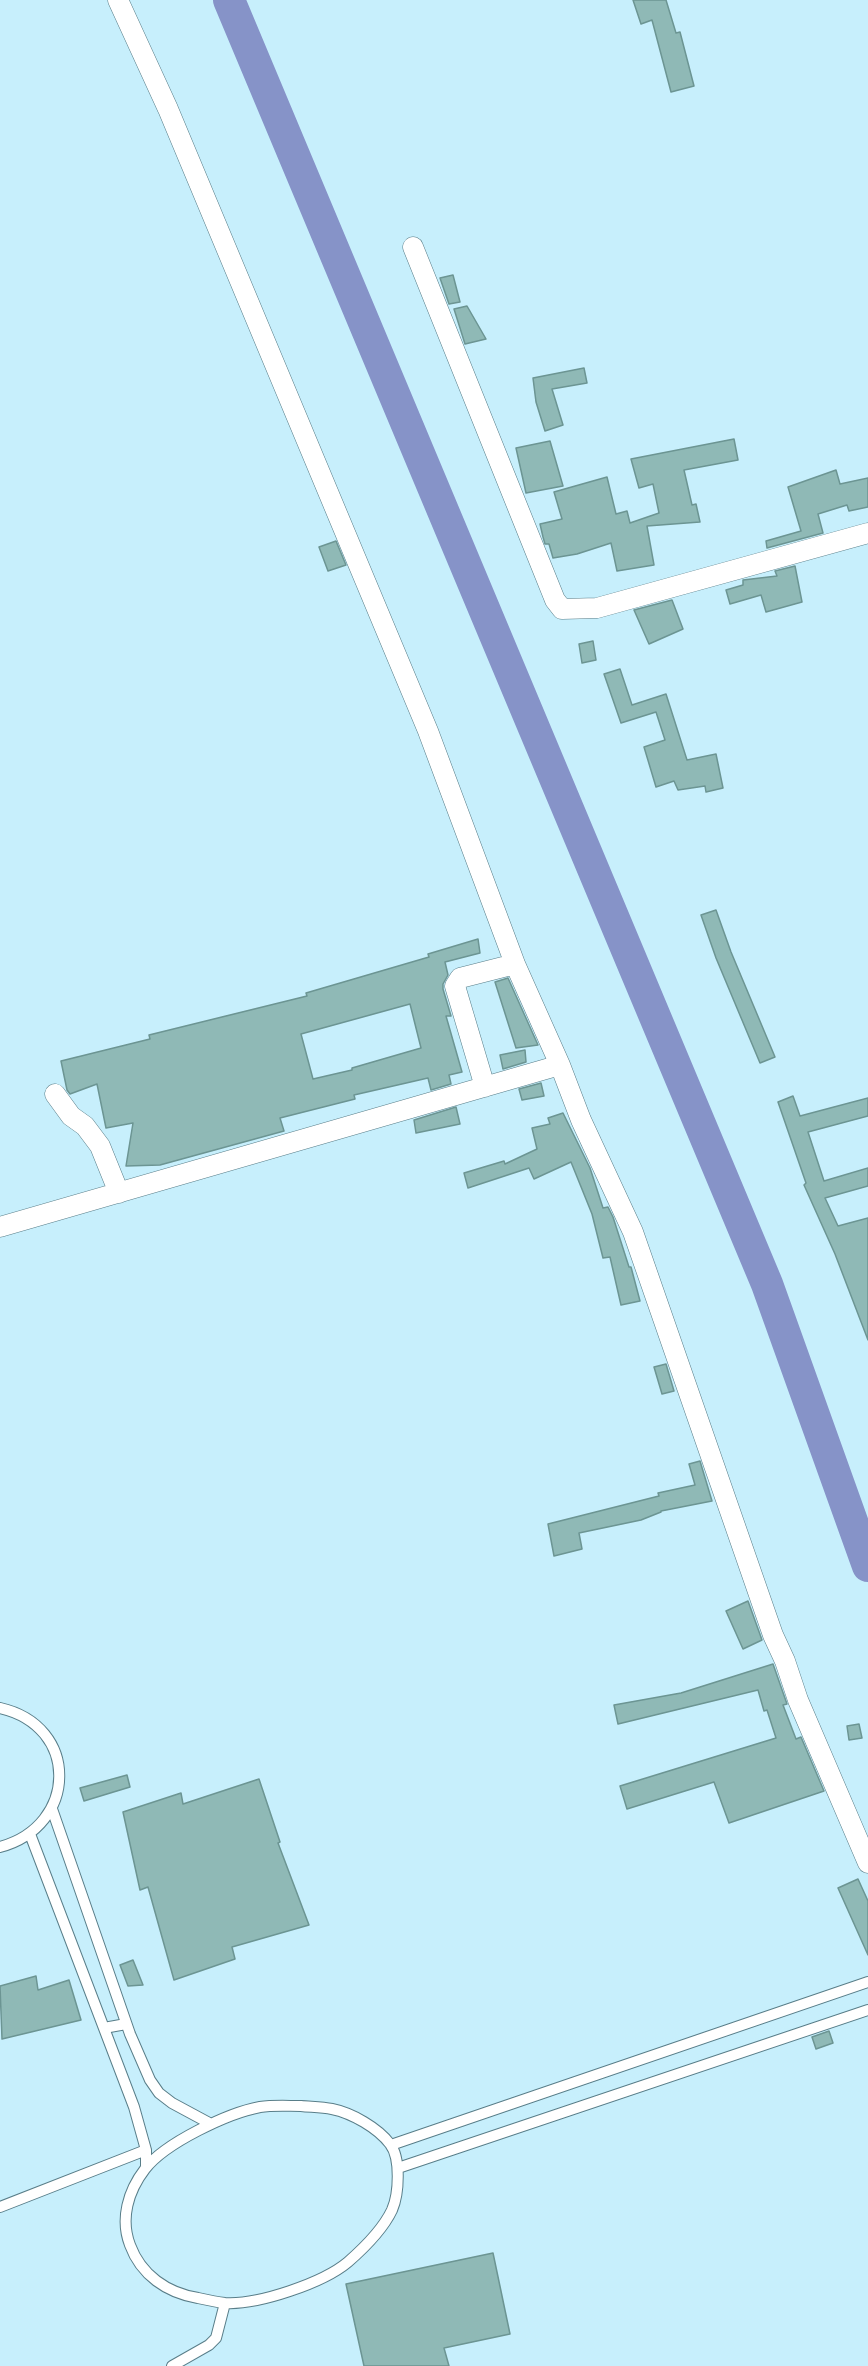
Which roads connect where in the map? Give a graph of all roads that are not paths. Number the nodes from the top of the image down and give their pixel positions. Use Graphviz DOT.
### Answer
graph roads {
  1 [pos="118,0"];
  2 [pos="413,248"];
  3 [pos="868,533"];
  4 [pos="514,964"];
  5 [pos="560,1065"];
  6 [pos="485,1087"];
  7 [pos="55,1094"];
  8 [pos="119,1193"];
  9 [pos="0,1227"];
  10 [pos="0,1708"];
  11 [pos="52,1809"];
  12 [pos="30,1834"];
  13 [pos="0,1847"];
  14 [pos="868,1863"];
  15 [pos="868,1982"];
  16 [pos="868,2010"];
  17 [pos="126,2024"];
  18 [pos="104,2028"];
  19 [pos="211,2124"];
  20 [pos="391,2145"];
  21 [pos="146,2150"];
  22 [pos="146,2167"];
  23 [pos="398,2168"];
  24 [pos="0,2207"];
  25 [pos="225,2303"];
  26 [pos="172,2366"];
  1 -- 4 [label="street"];
  2 -- 3 [label="street"];
  4 -- 5 [label="street"];
  4 -- 6 [label="street"];
  5 -- 6 [label="street"];
  5 -- 14 [label="street"];
  6 -- 8 [label="street"];
  7 -- 8 [label="street"];
  8 -- 9 [label="street"];
  10 -- 11 [label="lane"];
  11 -- 12 [label="lane"];
  11 -- 17 [label="lane"];
  12 -- 13 [label="lane"];
  12 -- 18 [label="lane"];
  15 -- 20 [label="lane"];
  16 -- 23 [label="lane"];
  17 -- 18 [label="lane"];
  17 -- 19 [label="lane"];
  18 -- 21 [label="lane"];
  19 -- 20 [label="lane"];
  19 -- 22 [label="lane"];
  20 -- 23 [label="lane"];
  21 -- 22 [label="lane"];
  21 -- 24 [label="lane"];
  22 -- 25 [label="lane"];
  23 -- 25 [label="lane"];
  25 -- 26 [label="lane"];
}
